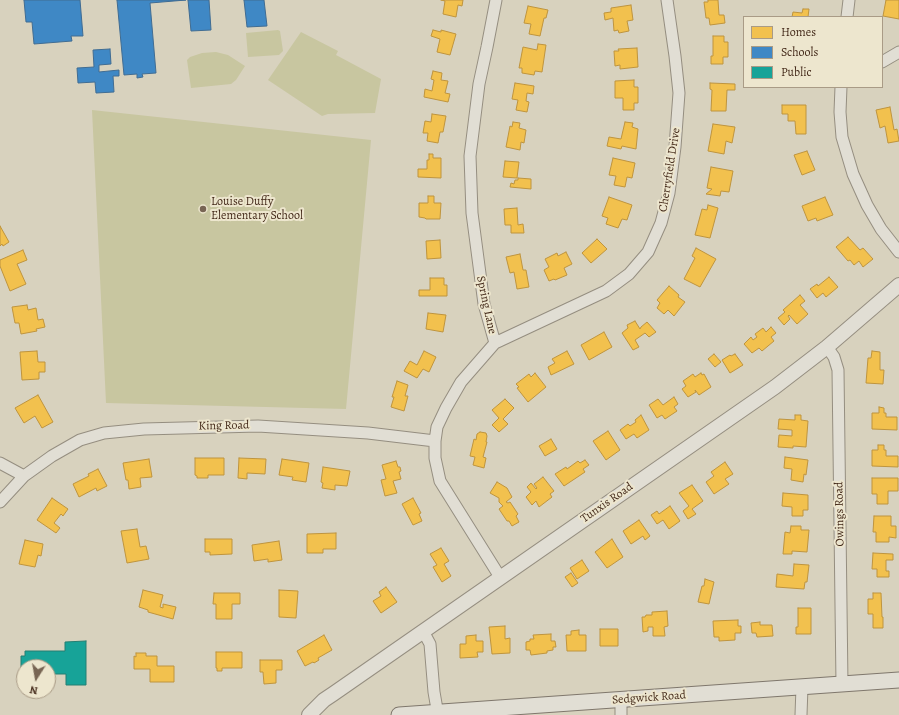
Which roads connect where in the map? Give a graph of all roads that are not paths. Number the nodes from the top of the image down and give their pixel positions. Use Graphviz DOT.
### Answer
graph roads {
  1 [pos="496,0"];
  2 [pos="667,0"];
  3 [pos="849,0"];
  4 [pos="847,16"];
  5 [pos="899,52"];
  6 [pos="883,61"];
  7 [pos="841,88"];
  8 [pos="899,252"];
  9 [pos="899,285"];
  10 [pos="494,343"];
  11 [pos="827,348"];
  12 [pos="435,441"];
  13 [pos="0,463"];
  14 [pos="24,476"];
  15 [pos="0,502"];
  16 [pos="500,578"];
  17 [pos="423,631"];
  18 [pos="899,680"];
  19 [pos="842,684"];
  20 [pos="802,688"];
  21 [pos="621,700"];
  22 [pos="438,714"];
  23 [pos="309,715"];
  24 [pos="399,715"];
  25 [pos="621,715"];
  26 [pos="801,715"];
  1 -- 10 [label="street, Spring Lane"];
  2 -- 10 [label="street, Cherryfield Drive"];
  3 -- 4 [label="street"];
  5 -- 6 [label="street"];
  7 -- 8 [label="street"];
  9 -- 11 [label="street, Tunxis Road"];
  10 -- 12 [label="street, Spring Lane"];
  11 -- 16 [label="street, Tunxis Road"];
  11 -- 19 [label="street, Owings Road"];
  12 -- 14 [label="street, King Road"];
  12 -- 16 [label="street, Spring Lane"];
  13 -- 14 [label="street"];
  14 -- 15 [label="street, King Road"];
  16 -- 17 [label="street, Tunxis Road"];
  17 -- 22 [label="street"];
  17 -- 23 [label="street, Tunxis Road"];
  18 -- 19 [label="main road, Sedgwick Road"];
  19 -- 20 [label="main road, Sedgwick Road"];
  20 -- 21 [label="main road, Sedgwick Road"];
  20 -- 26 [label="street"];
  21 -- 22 [label="main road, Sedgwick Road"];
  21 -- 25 [label="street"];
  22 -- 24 [label="main road, Sedgwick Road"];
}
